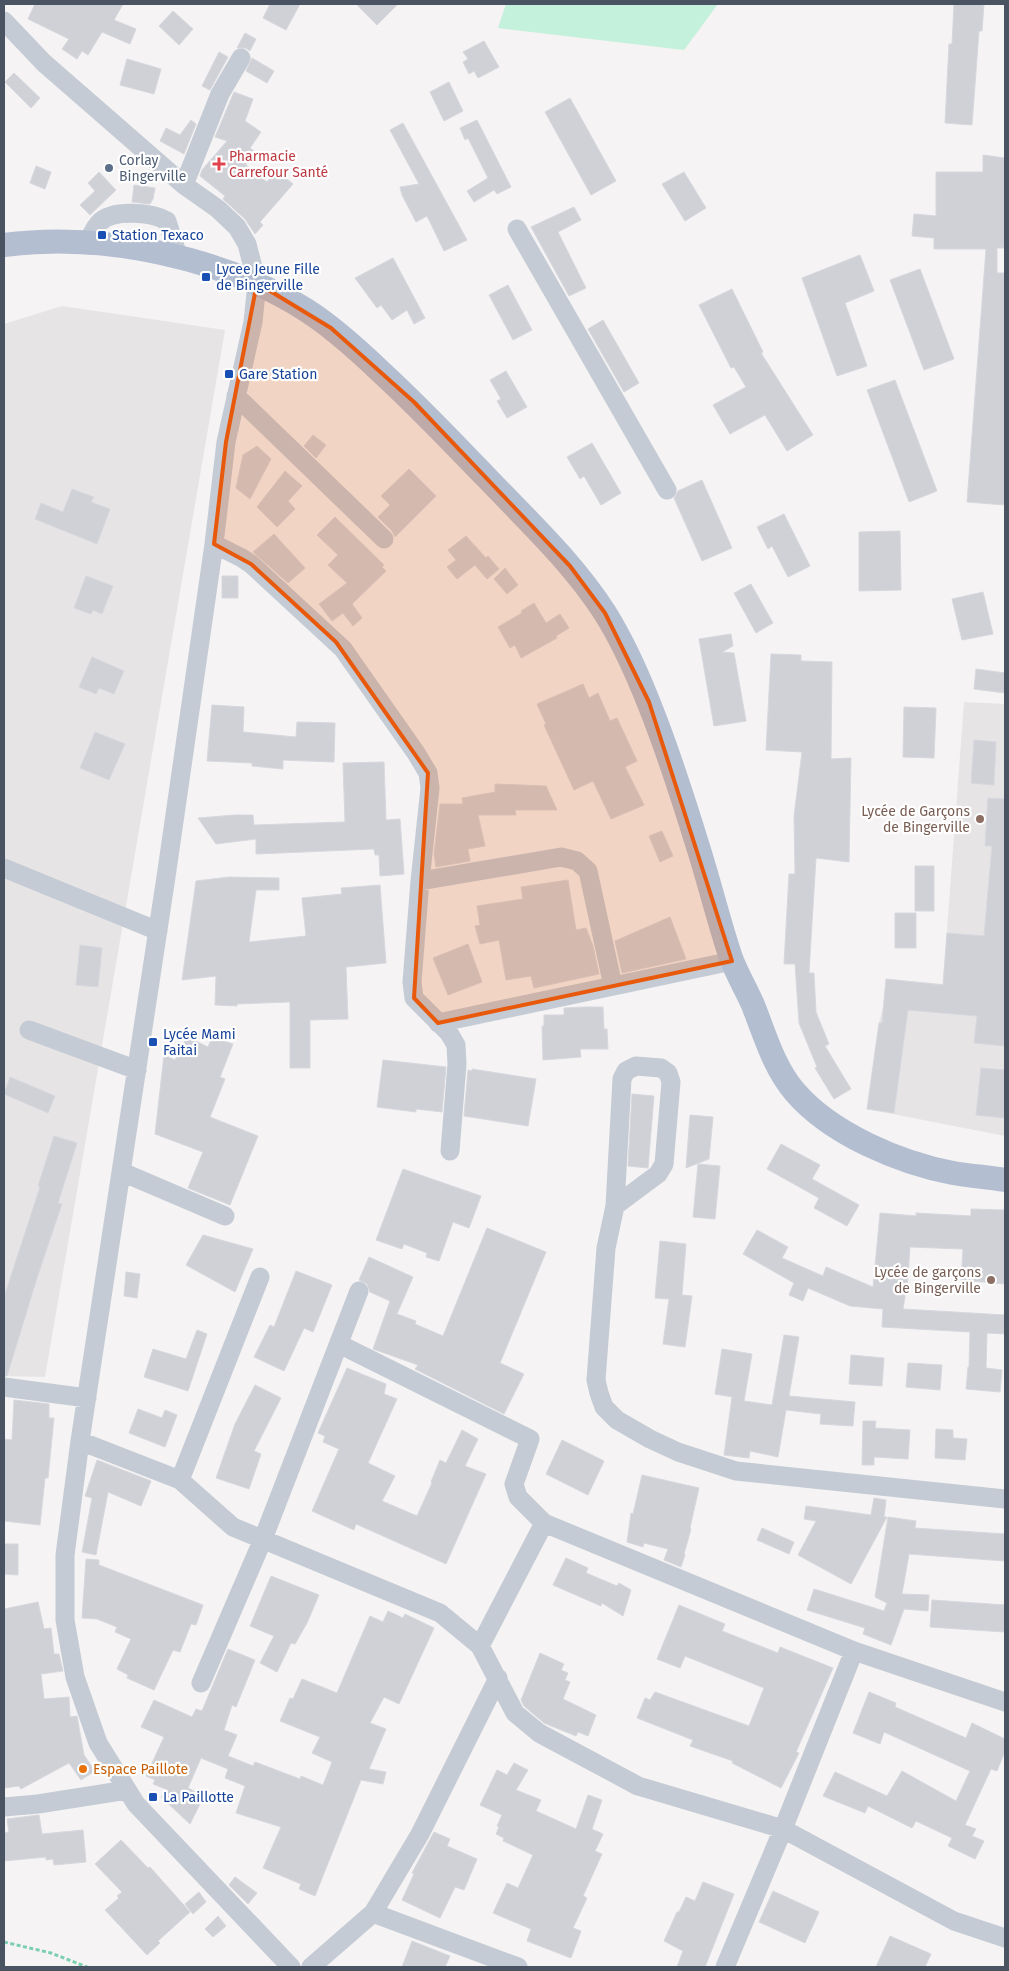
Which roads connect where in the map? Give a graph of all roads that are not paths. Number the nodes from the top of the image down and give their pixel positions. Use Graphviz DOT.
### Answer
graph roads {
  1 [pos="4,21"];
  2 [pos="241,58"];
  3 [pos="184,185"];
  4 [pos="517,229"];
  5 [pos="88,242"];
  6 [pos="4,245"];
  7 [pos="178,256"];
  8 [pos="258,284"];
  9 [pos="236,396"];
  10 [pos="667,490"];
  11 [pos="384,539"];
  12 [pos="214,544"];
  13 [pos="4,868"];
  14 [pos="420,881"];
  15 [pos="158,931"];
  16 [pos="732,961"];
  17 [pos="613,986"];
  18 [pos="438,1023"];
  19 [pos="29,1030"];
  20 [pos="137,1070"];
  21 [pos="450,1151"];
  22 [pos="122,1172"];
  23 [pos="1005,1180"];
  24 [pos="615,1206"];
  25 [pos="225,1216"];
  26 [pos="260,1278"];
  27 [pos="359,1291"];
  28 [pos="339,1344"];
  29 [pos="4,1387"];
  30 [pos="87,1398"];
  31 [pos="80,1441"];
  32 [pos="180,1480"];
  33 [pos="1005,1499"];
  34 [pos="544,1523"];
  35 [pos="263,1540"];
  36 [pos="480,1646"];
  37 [pos="854,1651"];
  38 [pos="498,1678"];
  39 [pos="201,1683"];
  40 [pos="1005,1702"];
  41 [pos="127,1790"];
  42 [pos="4,1807"];
  43 [pos="783,1830"];
  44 [pos="374,1914"];
  45 [pos="1005,1938"];
  46 [pos="291,1967"];
  47 [pos="311,1967"];
  48 [pos="518,1967"];
  49 [pos="725,1967"];
  1 -- 3 [label="street"];
  2 -- 3 [label="street"];
  3 -- 8 [label="street"];
  4 -- 10 [label="street"];
  5 -- 6 [label="main road"];
  5 -- 7 [label="main road"];
  5 -- 7 [label="street"];
  7 -- 8 [label="main road"];
  8 -- 9 [label="street"];
  8 -- 16 [label="main road"];
  9 -- 11 [label="street"];
  9 -- 12 [label="street"];
  12 -- 14 [label="street"];
  12 -- 15 [label="street"];
  13 -- 15 [label="street"];
  14 -- 17 [label="street"];
  14 -- 18 [label="street"];
  15 -- 20 [label="street"];
  16 -- 17 [label="street"];
  16 -- 23 [label="main road"];
  17 -- 18 [label="street"];
  18 -- 21 [label="street"];
  19 -- 20 [label="street"];
  20 -- 22 [label="street"];
  22 -- 25 [label="street"];
  22 -- 30 [label="street"];
  24 -- 24 [label="street"];
  24 -- 33 [label="street"];
  26 -- 32 [label="street"];
  27 -- 28 [label="street"];
  28 -- 34 [label="street"];
  28 -- 35 [label="street"];
  29 -- 30 [label="street"];
  30 -- 31 [label="street"];
  31 -- 32 [label="street"];
  31 -- 41 [label="street"];
  32 -- 35 [label="street"];
  34 -- 36 [label="street"];
  34 -- 37 [label="street"];
  35 -- 36 [label="street"];
  35 -- 39 [label="street"];
  36 -- 38 [label="street"];
  37 -- 40 [label="street"];
  37 -- 43 [label="street"];
  38 -- 43 [label="street"];
  38 -- 44 [label="street"];
  41 -- 42 [label="street"];
  41 -- 46 [label="street"];
  43 -- 45 [label="street"];
  43 -- 49 [label="street"];
  44 -- 47 [label="street"];
  44 -- 48 [label="street"];
}
